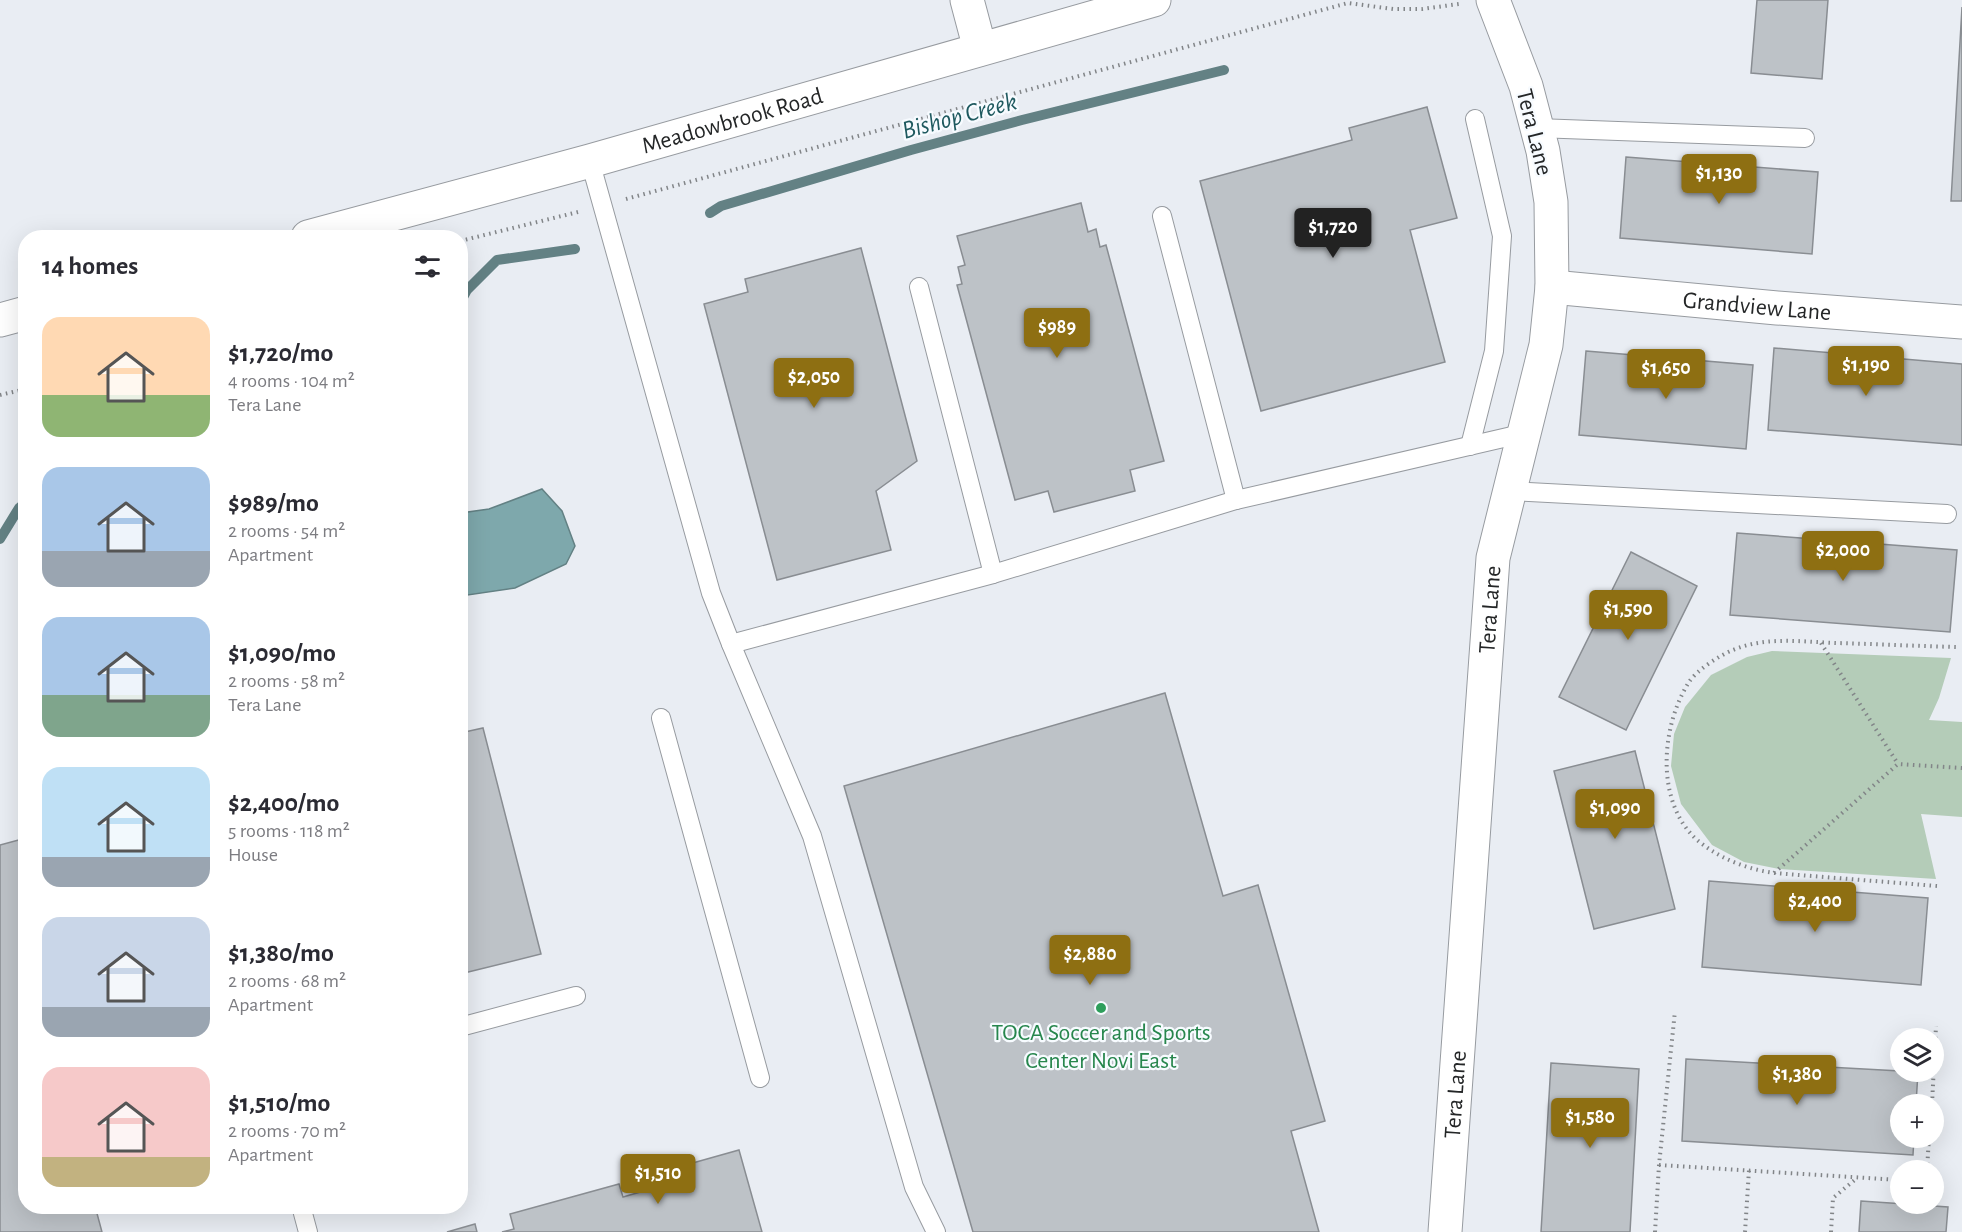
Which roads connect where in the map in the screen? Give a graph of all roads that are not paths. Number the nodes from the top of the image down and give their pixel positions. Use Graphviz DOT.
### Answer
graph roads {
  1 [pos="967,0"];
  2 [pos="1154,0"];
  3 [pos="1479,2"];
  4 [pos="980,49"];
  5 [pos="1475,118"];
  6 [pos="1537,128"];
  7 [pos="1804,138"];
  8 [pos="590,161"];
  9 [pos="1162,216"];
  10 [pos="334,230"];
  11 [pos="918,287"];
  12 [pos="1552,287"];
  13 [pos="18,315"];
  14 [pos="0,320"];
  15 [pos="1962,322"];
  16 [pos="1525,433"];
  17 [pos="1470,446"];
  18 [pos="1510,491"];
  19 [pos="1236,500"];
  20 [pos="1947,514"];
  21 [pos="993,574"];
  22 [pos="730,644"];
  23 [pos="661,718"];
  24 [pos="576,996"];
  25 [pos="468,1025"];
  26 [pos="760,1078"];
  27 [pos="303,1214"];
  28 [pos="308,1232"];
  29 [pos="936,1232"];
  30 [pos="1445,1232"];
  1 -- 4 [label="street"];
  2 -- 4 [label="street, Meadowbrook Road"];
  3 -- 6 [label="street, Tera Lane"];
  4 -- 8 [label="street, Meadowbrook Road"];
  5 -- 17 [label="lane"];
  6 -- 7 [label="lane"];
  6 -- 12 [label="street, Tera Lane"];
  8 -- 10 [label="street, Meadowbrook Road"];
  8 -- 22 [label="lane"];
  9 -- 19 [label="lane"];
  11 -- 21 [label="lane"];
  12 -- 15 [label="street, Grandview Lane"];
  12 -- 16 [label="street, Tera Lane"];
  13 -- 14 [label="street"];
  16 -- 17 [label="lane"];
  16 -- 18 [label="street, Tera Lane"];
  17 -- 19 [label="lane"];
  18 -- 20 [label="lane"];
  18 -- 30 [label="street, Tera Lane"];
  19 -- 21 [label="lane"];
  21 -- 22 [label="lane"];
  22 -- 29 [label="lane"];
  23 -- 26 [label="lane"];
  24 -- 25 [label="lane"];
  27 -- 28 [label="lane"];
}
